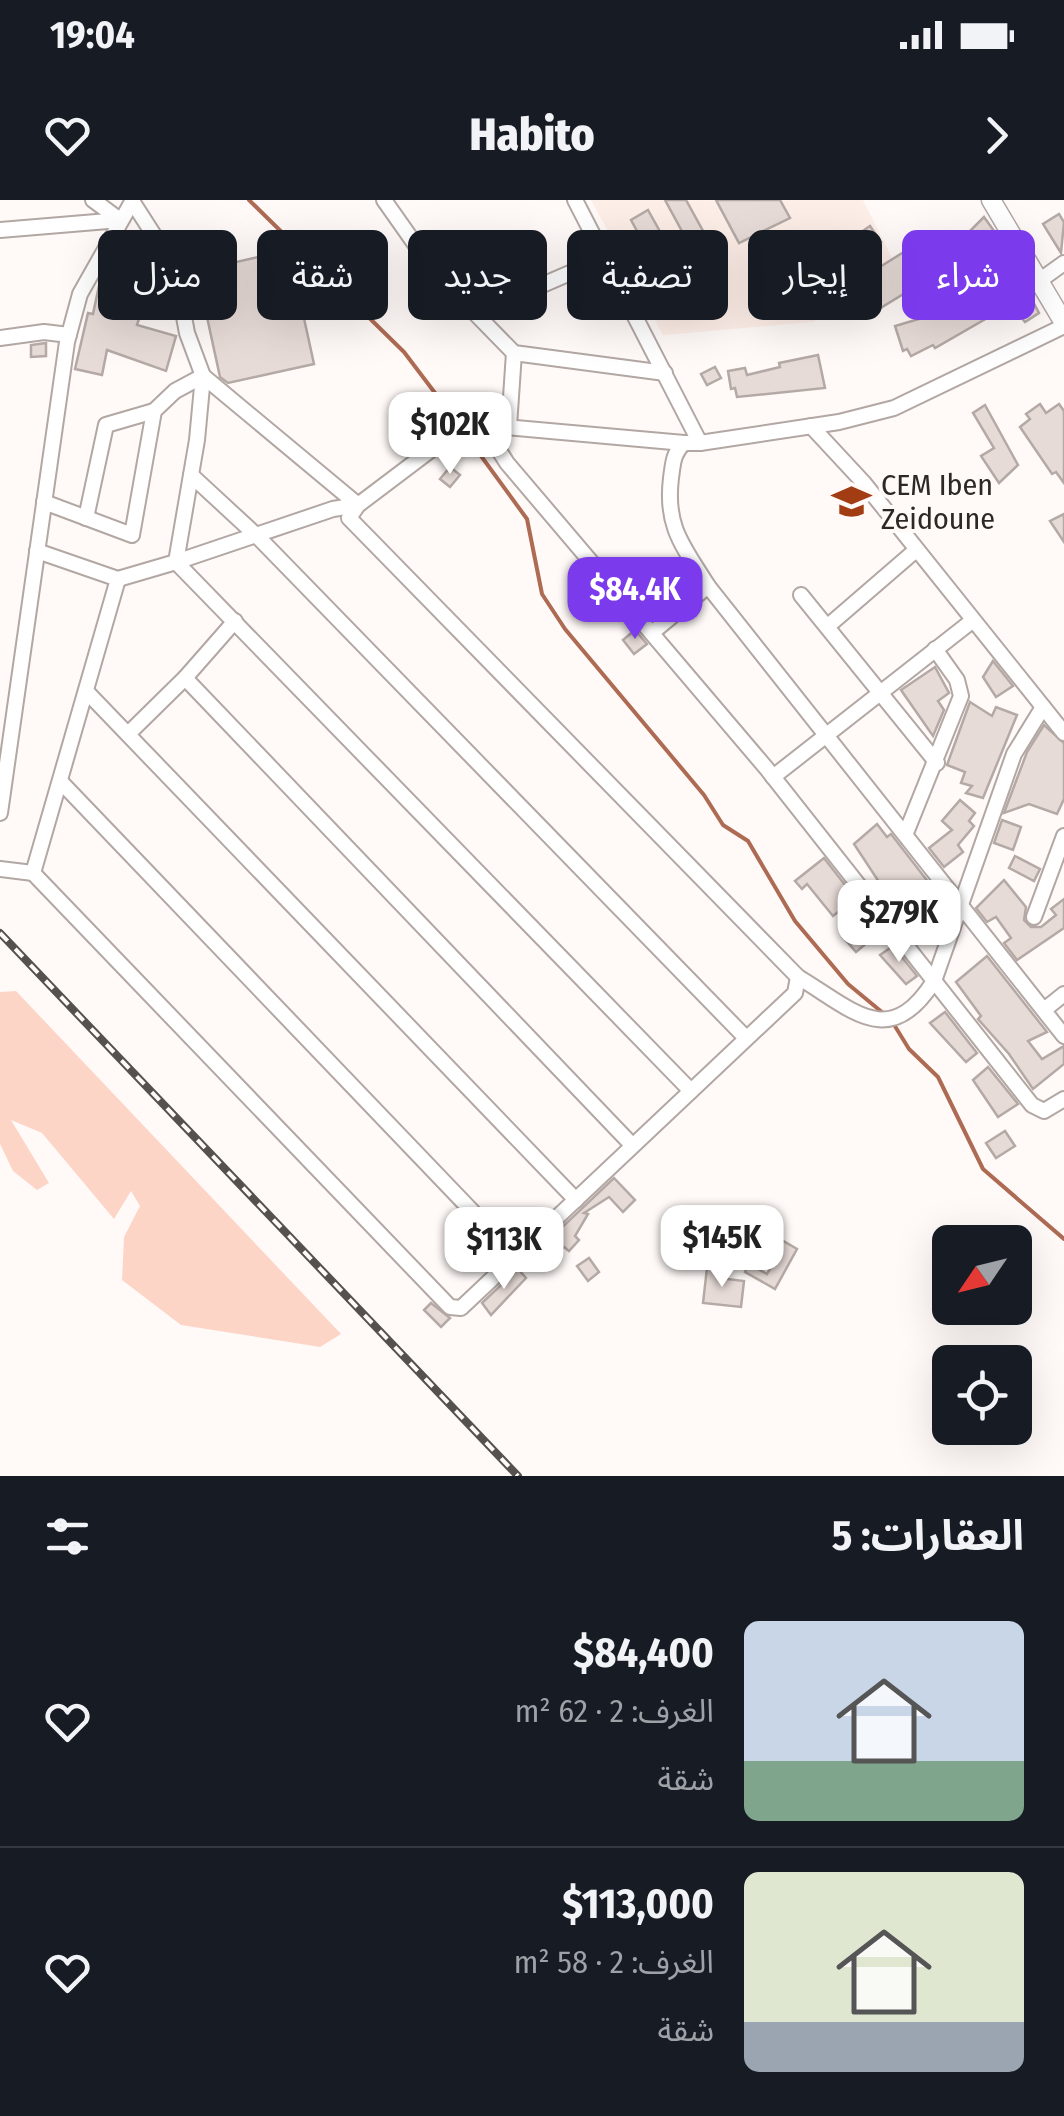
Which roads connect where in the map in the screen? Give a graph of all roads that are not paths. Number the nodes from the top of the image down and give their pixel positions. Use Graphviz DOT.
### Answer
graph roads {
  1 [pos="93,200"];
  2 [pos="384,200"];
  3 [pos="575,200"];
  4 [pos="992,200"];
  5 [pos="133,201"];
  6 [pos="120,220"];
  7 [pos="0,230"];
  8 [pos="592,230"];
  9 [pos="1064,263"];
  10 [pos="1038,281"];
  11 [pos="638,320"];
  12 [pos="1064,325"];
  13 [pos="69,335"];
  14 [pos="0,338"];
  15 [pos="514,353"];
  16 [pos="665,373"];
  17 [pos="203,376"];
  18 [pos="154,411"];
  19 [pos="483,425"];
  20 [pos="509,426"];
  21 [pos="811,426"];
  22 [pos="692,443"];
  23 [pos="190,475"];
  24 [pos="44,502"];
  25 [pos="358,505"];
  26 [pos="86,518"];
  27 [pos="257,536"];
  28 [pos="916,550"];
  29 [pos="38,551"];
  30 [pos="176,562"];
  31 [pos="118,579"];
  32 [pos="708,586"];
  33 [pos="801,595"];
  34 [pos="972,620"];
  35 [pos="235,622"];
  36 [pos="828,626"];
  37 [pos="653,632"];
  38 [pos="935,649"];
  39 [pos="184,678"];
  40 [pos="881,688"];
  41 [pos="86,690"];
  42 [pos="1043,707"];
  43 [pos="1064,733"];
  44 [pos="128,734"];
  45 [pos="824,734"];
  46 [pos="937,762"];
  47 [pos="773,777"];
  48 [pos="60,781"];
  49 [pos="0,812"];
  50 [pos="906,833"];
  51 [pos="1063,841"];
  52 [pos="0,869"];
  53 [pos="33,874"];
  54 [pos="962,904"];
  55 [pos="1034,917"];
  56 [pos="798,977"];
  57 [pos="934,981"];
  58 [pos="1064,994"];
  59 [pos="1044,1010"];
  60 [pos="1064,1036"];
  61 [pos="745,1037"];
  62 [pos="691,1091"];
  63 [pos="1064,1099"];
  64 [pos="632,1145"];
  65 [pos="576,1200"];
  66 [pos="516,1256"];
  1 -- 6 [label="street"];
  2 -- 15 [label="street"];
  3 -- 8 [label="street"];
  4 -- 10 [label="street"];
  5 -- 6 [label="street"];
  5 -- 17 [label="street"];
  6 -- 7 [label="street"];
  6 -- 13 [label="street"];
  9 -- 10 [label="street"];
  10 -- 12 [label="street"];
  11 -- 16 [label="street"];
  12 -- 21 [label="street"];
  13 -- 14 [label="street"];
  13 -- 24 [label="street"];
  15 -- 16 [label="street"];
  15 -- 20 [label="street"];
  16 -- 22 [label="street"];
  17 -- 18 [label="street"];
  17 -- 23 [label="street"];
  17 -- 25 [label="street"];
  18 -- 26 [label="street"];
  18 -- 26 [label="street"];
  19 -- 20 [label="street"];
  19 -- 25 [label="street"];
  19 -- 37 [label="street"];
  20 -- 22 [label="street"];
  21 -- 22 [label="street"];
  21 -- 28 [label="street"];
  22 -- 32 [label="street"];
  23 -- 27 [label="street"];
  23 -- 30 [label="street"];
  24 -- 26 [label="street"];
  24 -- 29 [label="street"];
  25 -- 27 [label="street"];
  25 -- 56 [label="street"];
  27 -- 30 [label="street"];
  27 -- 61 [label="street"];
  28 -- 34 [label="street"];
  28 -- 36 [label="street"];
  29 -- 31 [label="street"];
  29 -- 49 [label="street"];
  30 -- 31 [label="street"];
  30 -- 35 [label="street"];
  31 -- 41 [label="street"];
  32 -- 37 [label="street"];
  32 -- 45 [label="street"];
  33 -- 36 [label="street"];
  34 -- 38 [label="street"];
  34 -- 42 [label="street"];
  35 -- 39 [label="street"];
  35 -- 62 [label="street"];
  36 -- 40 [label="street"];
  37 -- 47 [label="street"];
  38 -- 40 [label="street"];
  38 -- 46 [label="street"];
  39 -- 44 [label="street"];
  39 -- 64 [label="street"];
  40 -- 45 [label="street"];
  40 -- 46 [label="street"];
  41 -- 44 [label="street"];
  41 -- 48 [label="street"];
  42 -- 43 [label="street"];
  42 -- 54 [label="street"];
  44 -- 65 [label="street"];
  45 -- 47 [label="street"];
  45 -- 50 [label="street"];
  46 -- 50 [label="street"];
  47 -- 57 [label="street"];
  48 -- 53 [label="street"];
  48 -- 66 [label="street"];
  50 -- 54 [label="street"];
  51 -- 55 [label="street"];
  52 -- 53 [label="street"];
  53 -- 66 [label="street"];
  54 -- 57 [label="street"];
  54 -- 59 [label="street"];
  56 -- 57 [label="street"];
  56 -- 61 [label="street"];
  57 -- 63 [label="street"];
  58 -- 59 [label="street"];
  59 -- 60 [label="street"];
  61 -- 62 [label="street"];
  62 -- 64 [label="street"];
  64 -- 65 [label="street"];
  65 -- 66 [label="street"];
}
